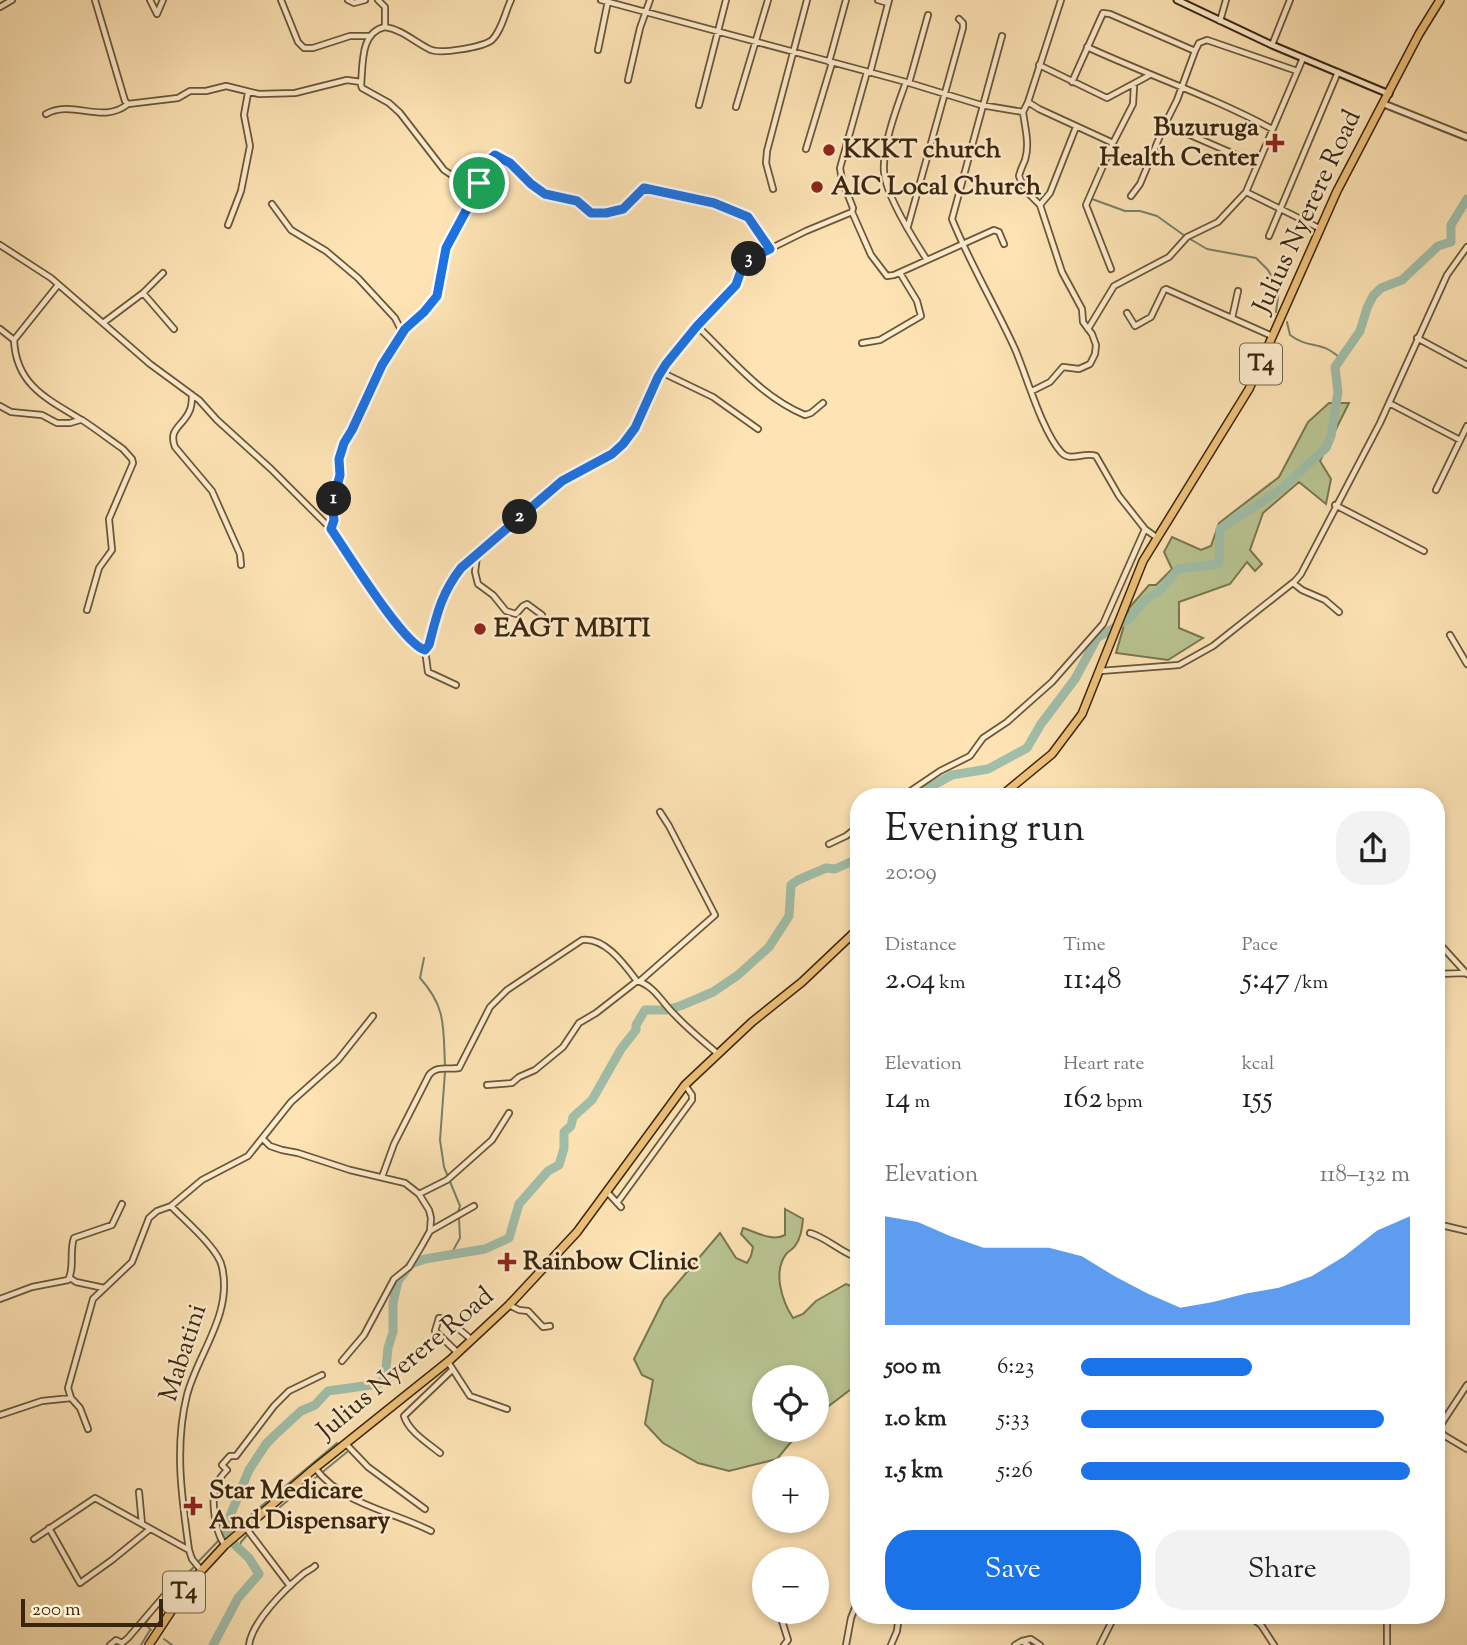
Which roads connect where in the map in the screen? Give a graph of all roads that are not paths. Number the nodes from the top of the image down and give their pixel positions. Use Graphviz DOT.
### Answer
graph roads {
  1 [pos="12,0"];
  2 [pos="94,0"];
  3 [pos="150,0"];
  4 [pos="163,0"];
  5 [pos="281,0"];
  6 [pos="348,0"];
  7 [pos="366,0"];
  8 [pos="378,0"];
  9 [pos="511,0"];
  10 [pos="601,0"];
  11 [pos="650,0"];
  12 [pos="726,0"];
  13 [pos="768,0"];
  14 [pos="807,0"];
  15 [pos="846,0"];
  16 [pos="878,0"];
  17 [pos="1061,0"];
  18 [pos="1177,0"];
  19 [pos="1226,0"];
  20 [pos="1290,0"];
  21 [pos="1440,0"];
  22 [pos="608,1"];
  23 [pos="889,1"];
  24 [pos="0,7"];
  25 [pos="646,11"];
  26 [pos="928,15"];
  27 [pos="959,19"];
  28 [pos="1219,22"];
  29 [pos="385,27"];
  30 [pos="719,32"];
  31 [pos="369,36"];
  32 [pos="1002,36"];
  33 [pos="756,42"];
  34 [pos="1272,45"];
  35 [pos="1087,47"];
  36 [pos="598,50"];
  37 [pos="1195,51"];
  38 [pos="793,52"];
  39 [pos="1303,58"];
  40 [pos="831,62"];
  41 [pos="1039,65"];
  42 [pos="1297,71"];
  43 [pos="868,72"];
  44 [pos="1338,72"];
  45 [pos="1149,75"];
  46 [pos="628,80"];
  47 [pos="361,82"];
  48 [pos="1072,82"];
  49 [pos="907,83"];
  50 [pos="1134,85"];
  51 [pos="1180,88"];
  52 [pos="248,93"];
  53 [pos="946,94"];
  54 [pos="1389,94"];
  55 [pos="1028,102"];
  56 [pos="128,104"];
  57 [pos="1384,104"];
  58 [pos="699,105"];
  59 [pos="981,105"];
  60 [pos="736,107"];
  61 [pos="1023,112"];
  62 [pos="46,114"];
  63 [pos="1165,124"];
  64 [pos="1076,127"];
  65 [pos="1272,129"];
  66 [pos="1467,137"];
  67 [pos="1113,143"];
  68 [pos="806,149"];
  69 [pos="1257,163"];
  70 [pos="479,183"];
  71 [pos="773,189"];
  72 [pos="1246,192"];
  73 [pos="1131,196"];
  74 [pos="272,204"];
  75 [pos="1040,205"];
  76 [pos="1280,208"];
  77 [pos="852,212"];
  78 [pos="228,225"];
  79 [pos="908,226"];
  80 [pos="1319,228"];
  81 [pos="1269,236"];
  82 [pos="962,244"];
  83 [pos="1004,244"];
  84 [pos="0,245"];
  85 [pos="1467,247"];
  86 [pos="770,249"];
  87 [pos="927,260"];
  88 [pos="1111,269"];
  89 [pos="900,272"];
  90 [pos="163,273"];
  91 [pos="58,285"];
  92 [pos="1238,290"];
  93 [pos="143,293"];
  94 [pos="1127,313"];
  95 [pos="1232,318"];
  96 [pos="103,323"];
  97 [pos="697,326"];
  98 [pos="0,329"];
  99 [pos="174,329"];
  100 [pos="1088,329"];
  101 [pos="402,333"];
  102 [pos="1273,336"];
  103 [pos="1417,338"];
  104 [pos="14,340"];
  105 [pos="862,343"];
  106 [pos="1467,365"];
  107 [pos="661,372"];
  108 [pos="1032,391"];
  109 [pos="192,394"];
  110 [pos="1389,402"];
  111 [pos="823,404"];
  112 [pos="0,406"];
  113 [pos="81,420"];
  114 [pos="1467,426"];
  115 [pos="758,429"];
  116 [pos="1460,440"];
  117 [pos="1436,490"];
  118 [pos="1335,505"];
  119 [pos="331,529"];
  120 [pos="1145,530"];
  121 [pos="1156,537"];
  122 [pos="1424,551"];
  123 [pos="477,555"];
  124 [pos="241,565"];
  125 [pos="1293,583"];
  126 [pos="87,610"];
  127 [pos="1339,612"];
  128 [pos="542,615"];
  129 [pos="1450,635"];
  130 [pos="425,650"];
  131 [pos="1467,664"];
  132 [pos="1100,671"];
  133 [pos="456,685"];
  134 [pos="915,788"];
  135 [pos="1011,788"];
  136 [pos="660,812"];
  137 [pos="850,833"];
  138 [pos="830,844"];
  139 [pos="850,937"];
  140 [pos="1445,950"];
  141 [pos="1445,974"];
  142 [pos="1466,974"];
  143 [pos="639,981"];
  144 [pos="373,1016"];
  145 [pos="718,1054"];
  146 [pos="486,1085"];
  147 [pos="685,1085"];
  148 [pos="509,1114"];
  149 [pos="263,1139"];
  150 [pos="382,1177"];
  151 [pos="608,1193"];
  152 [pos="419,1194"];
  153 [pos="122,1205"];
  154 [pos="171,1206"];
  155 [pos="474,1206"];
  156 [pos="1445,1225"];
  157 [pos="430,1231"];
  158 [pos="1467,1231"];
  159 [pos="810,1233"];
  160 [pos="850,1255"];
  161 [pos="70,1278"];
  162 [pos="104,1288"];
  163 [pos="0,1299"];
  164 [pos="509,1305"];
  165 [pos="550,1326"];
  166 [pos="472,1340"];
  167 [pos="458,1353"];
  168 [pos="342,1361"];
  169 [pos="447,1362"];
  170 [pos="452,1370"];
  171 [pos="322,1375"];
  172 [pos="1467,1385"];
  173 [pos="404,1396"];
  174 [pos="71,1398"];
  175 [pos="411,1409"];
  176 [pos="507,1409"];
  177 [pos="0,1415"];
  178 [pos="1445,1418"];
  179 [pos="88,1429"];
  180 [pos="1445,1436"];
  181 [pos="346,1444"];
  182 [pos="1467,1449"];
  183 [pos="440,1453"];
  184 [pos="318,1472"];
  185 [pos="139,1493"];
  186 [pos="425,1509"];
  187 [pos="142,1525"];
  188 [pos="246,1527"];
  189 [pos="48,1528"];
  190 [pos="150,1528"];
  191 [pos="431,1531"];
  192 [pos="34,1539"];
  193 [pos="222,1541"];
  194 [pos="189,1550"];
  195 [pos="315,1566"];
  196 [pos="201,1570"];
  197 [pos="290,1586"];
  198 [pos="164,1596"];
  199 [pos="850,1618"];
  200 [pos="783,1624"];
  201 [pos="898,1624"];
  202 [pos="1110,1624"];
  203 [pos="1260,1624"];
  204 [pos="1387,1624"];
  205 [pos="1022,1642"];
  206 [pos="110,1645"];
  207 [pos="149,1645"];
  208 [pos="249,1645"];
  209 [pos="784,1645"];
  210 [pos="846,1645"];
  211 [pos="891,1645"];
  212 [pos="1015,1645"];
  213 [pos="1028,1645"];
  214 [pos="1040,1645"];
  215 [pos="1100,1645"];
  216 [pos="1274,1645"];
  217 [pos="1387,1645"];
  1 -- 24 [label="street"];
  2 -- 56 [label="street"];
  3 -- 4 [label="street"];
  5 -- 31 [label="street"];
  6 -- 7 [label="street"];
  8 -- 29 [label="street"];
  9 -- 29 [label="street"];
  10 -- 22 [label="street"];
  11 -- 25 [label="street"];
  12 -- 30 [label="street"];
  13 -- 33 [label="street"];
  14 -- 38 [label="street"];
  15 -- 40 [label="street"];
  16 -- 23 [label="street"];
  17 -- 41 [label="street"];
  18 -- 28 [label="main road"];
  19 -- 28 [label="street"];
  20 -- 34 [label="street"];
  21 -- 54 [label="highway, Julius Nyerere Road / T4"];
  22 -- 25 [label="street"];
  22 -- 36 [label="street"];
  23 -- 43 [label="street"];
  25 -- 30 [label="street"];
  25 -- 46 [label="street"];
  26 -- 49 [label="street"];
  27 -- 53 [label="street"];
  28 -- 34 [label="main road"];
  29 -- 31 [label="street"];
  30 -- 33 [label="street"];
  30 -- 58 [label="street"];
  31 -- 47 [label="street"];
  32 -- 59 [label="street"];
  33 -- 38 [label="street"];
  33 -- 60 [label="street"];
  34 -- 39 [label="main road"];
  35 -- 37 [label="street"];
  35 -- 45 [label="street"];
  35 -- 48 [label="street"];
  37 -- 42 [label="street"];
  37 -- 51 [label="street"];
  38 -- 40 [label="street"];
  38 -- 71 [label="street"];
  39 -- 42 [label="street"];
  39 -- 44 [label="main road"];
  40 -- 43 [label="street"];
  40 -- 68 [label="street"];
  41 -- 48 [label="street"];
  41 -- 55 [label="street"];
  42 -- 65 [label="street"];
  43 -- 49 [label="street"];
  43 -- 77 [label="street"];
  44 -- 54 [label="main road"];
  44 -- 76 [label="street"];
  45 -- 50 [label="street"];
  45 -- 51 [label="street"];
  47 -- 52 [label="street"];
  47 -- 70 [label="street"];
  48 -- 50 [label="street"];
  49 -- 53 [label="street"];
  49 -- 79 [label="street"];
  50 -- 67 [label="street"];
  51 -- 63 [label="street"];
  51 -- 65 [label="street"];
  52 -- 56 [label="street"];
  52 -- 78 [label="street"];
  53 -- 59 [label="street"];
  53 -- 79 [label="street"];
  54 -- 57 [label="highway, Julius Nyerere Road / T4"];
  55 -- 61 [label="street"];
  55 -- 64 [label="street"];
  56 -- 62 [label="street"];
  57 -- 66 [label="main road"];
  57 -- 80 [label="highway, Julius Nyerere Road / T4"];
  59 -- 61 [label="street"];
  59 -- 82 [label="street"];
  61 -- 75 [label="street"];
  63 -- 69 [label="street"];
  63 -- 73 [label="street"];
  64 -- 67 [label="street"];
  64 -- 75 [label="street"];
  65 -- 69 [label="street"];
  67 -- 88 [label="street"];
  69 -- 72 [label="street"];
  70 -- 86 [label="street"];
  70 -- 101 [label="street"];
  72 -- 76 [label="street"];
  72 -- 100 [label="street"];
  74 -- 101 [label="street"];
  75 -- 100 [label="street"];
  76 -- 80 [label="street"];
  76 -- 81 [label="street"];
  77 -- 86 [label="street"];
  77 -- 89 [label="street"];
  79 -- 87 [label="street"];
  80 -- 102 [label="highway, Julius Nyerere Road / T4"];
  82 -- 83 [label="street"];
  82 -- 87 [label="street"];
  82 -- 108 [label="street"];
  84 -- 91 [label="street"];
  85 -- 103 [label="street"];
  86 -- 97 [label="street"];
  87 -- 89 [label="street"];
  89 -- 105 [label="street"];
  90 -- 93 [label="street"];
  91 -- 96 [label="street"];
  91 -- 104 [label="street"];
  92 -- 95 [label="street"];
  93 -- 96 [label="street"];
  93 -- 99 [label="street"];
  94 -- 95 [label="street"];
  95 -- 102 [label="street"];
  96 -- 109 [label="street"];
  97 -- 107 [label="street"];
  97 -- 111 [label="street"];
  98 -- 104 [label="street"];
  100 -- 108 [label="street"];
  101 -- 119 [label="street"];
  102 -- 121 [label="highway, Julius Nyerere Road / T4"];
  103 -- 106 [label="street"];
  103 -- 110 [label="street"];
  104 -- 113 [label="street"];
  107 -- 115 [label="street"];
  107 -- 123 [label="street"];
  108 -- 120 [label="street"];
  109 -- 119 [label="street"];
  109 -- 124 [label="street"];
  110 -- 116 [label="street"];
  110 -- 118 [label="street"];
  112 -- 113 [label="street"];
  113 -- 126 [label="street"];
  114 -- 116 [label="street"];
  116 -- 117 [label="street"];
  118 -- 122 [label="street"];
  118 -- 125 [label="street"];
  119 -- 130 [label="street"];
  120 -- 121 [label="street"];
  120 -- 134 [label="street"];
  121 -- 132 [label="highway, Julius Nyerere Road / T4"];
  123 -- 128 [label="street"];
  123 -- 130 [label="street"];
  125 -- 127 [label="street"];
  125 -- 132 [label="street"];
  129 -- 131 [label="street"];
  130 -- 133 [label="street"];
  132 -- 135 [label="highway, Julius Nyerere Road / T4"];
  136 -- 143 [label="street"];
  137 -- 138 [label="street"];
  139 -- 145 [label="highway, Julius Nyerere Road / T4"];
  140 -- 142 [label="street"];
  141 -- 142 [label="street"];
  143 -- 145 [label="street"];
  143 -- 146 [label="street"];
  143 -- 150 [label="street"];
  144 -- 149 [label="street"];
  145 -- 147 [label="highway, Julius Nyerere Road / T4"];
  147 -- 151 [label="highway, Julius Nyerere Road / T4"];
  147 -- 151 [label="street"];
  148 -- 152 [label="street"];
  149 -- 150 [label="street"];
  149 -- 154 [label="street"];
  150 -- 152 [label="street"];
  151 -- 164 [label="highway, Julius Nyerere Road / T4"];
  152 -- 157 [label="street"];
  153 -- 161 [label="street"];
  154 -- 162 [label="street"];
  154 -- 194 [label="street, Mabatini"];
  155 -- 157 [label="street"];
  156 -- 158 [label="street"];
  157 -- 168 [label="street"];
  159 -- 160 [label="street"];
  161 -- 162 [label="street"];
  161 -- 163 [label="street"];
  162 -- 174 [label="street"];
  164 -- 165 [label="street"];
  164 -- 166 [label="highway, Julius Nyerere Road / T4"];
  166 -- 167 [label="highway, Julius Nyerere Road / T4"];
  166 -- 167 [label="street"];
  167 -- 169 [label="highway, Julius Nyerere Road / T4"];
  169 -- 170 [label="street"];
  169 -- 173 [label="highway, Julius Nyerere Road / T4"];
  170 -- 175 [label="street"];
  170 -- 176 [label="street"];
  171 -- 193 [label="street"];
  172 -- 178 [label="street"];
  173 -- 175 [label="street"];
  173 -- 181 [label="highway, Julius Nyerere Road / T4"];
  174 -- 177 [label="street"];
  174 -- 179 [label="street"];
  175 -- 183 [label="street"];
  180 -- 182 [label="street"];
  181 -- 184 [label="highway, Julius Nyerere Road / T4"];
  181 -- 186 [label="street"];
  184 -- 188 [label="highway, Julius Nyerere Road / T4"];
  184 -- 191 [label="street"];
  185 -- 187 [label="street"];
  187 -- 189 [label="street"];
  187 -- 190 [label="street"];
  188 -- 193 [label="highway, Julius Nyerere Road / T4"];
  188 -- 197 [label="street"];
  189 -- 190 [label="street"];
  189 -- 192 [label="street"];
  190 -- 194 [label="street"];
  193 -- 196 [label="highway, Julius Nyerere Road / T4"];
  194 -- 196 [label="street, Mabatini"];
  195 -- 197 [label="street"];
  196 -- 207 [label="highway, Julius Nyerere Road / T4"];
  197 -- 208 [label="street"];
  198 -- 206 [label="street"];
  199 -- 210 [label="street"];
  200 -- 209 [label="street"];
  201 -- 211 [label="street"];
  202 -- 215 [label="street"];
  203 -- 216 [label="street"];
  204 -- 217 [label="street"];
  205 -- 212 [label="street"];
  205 -- 213 [label="street"];
  205 -- 214 [label="street"];
}
